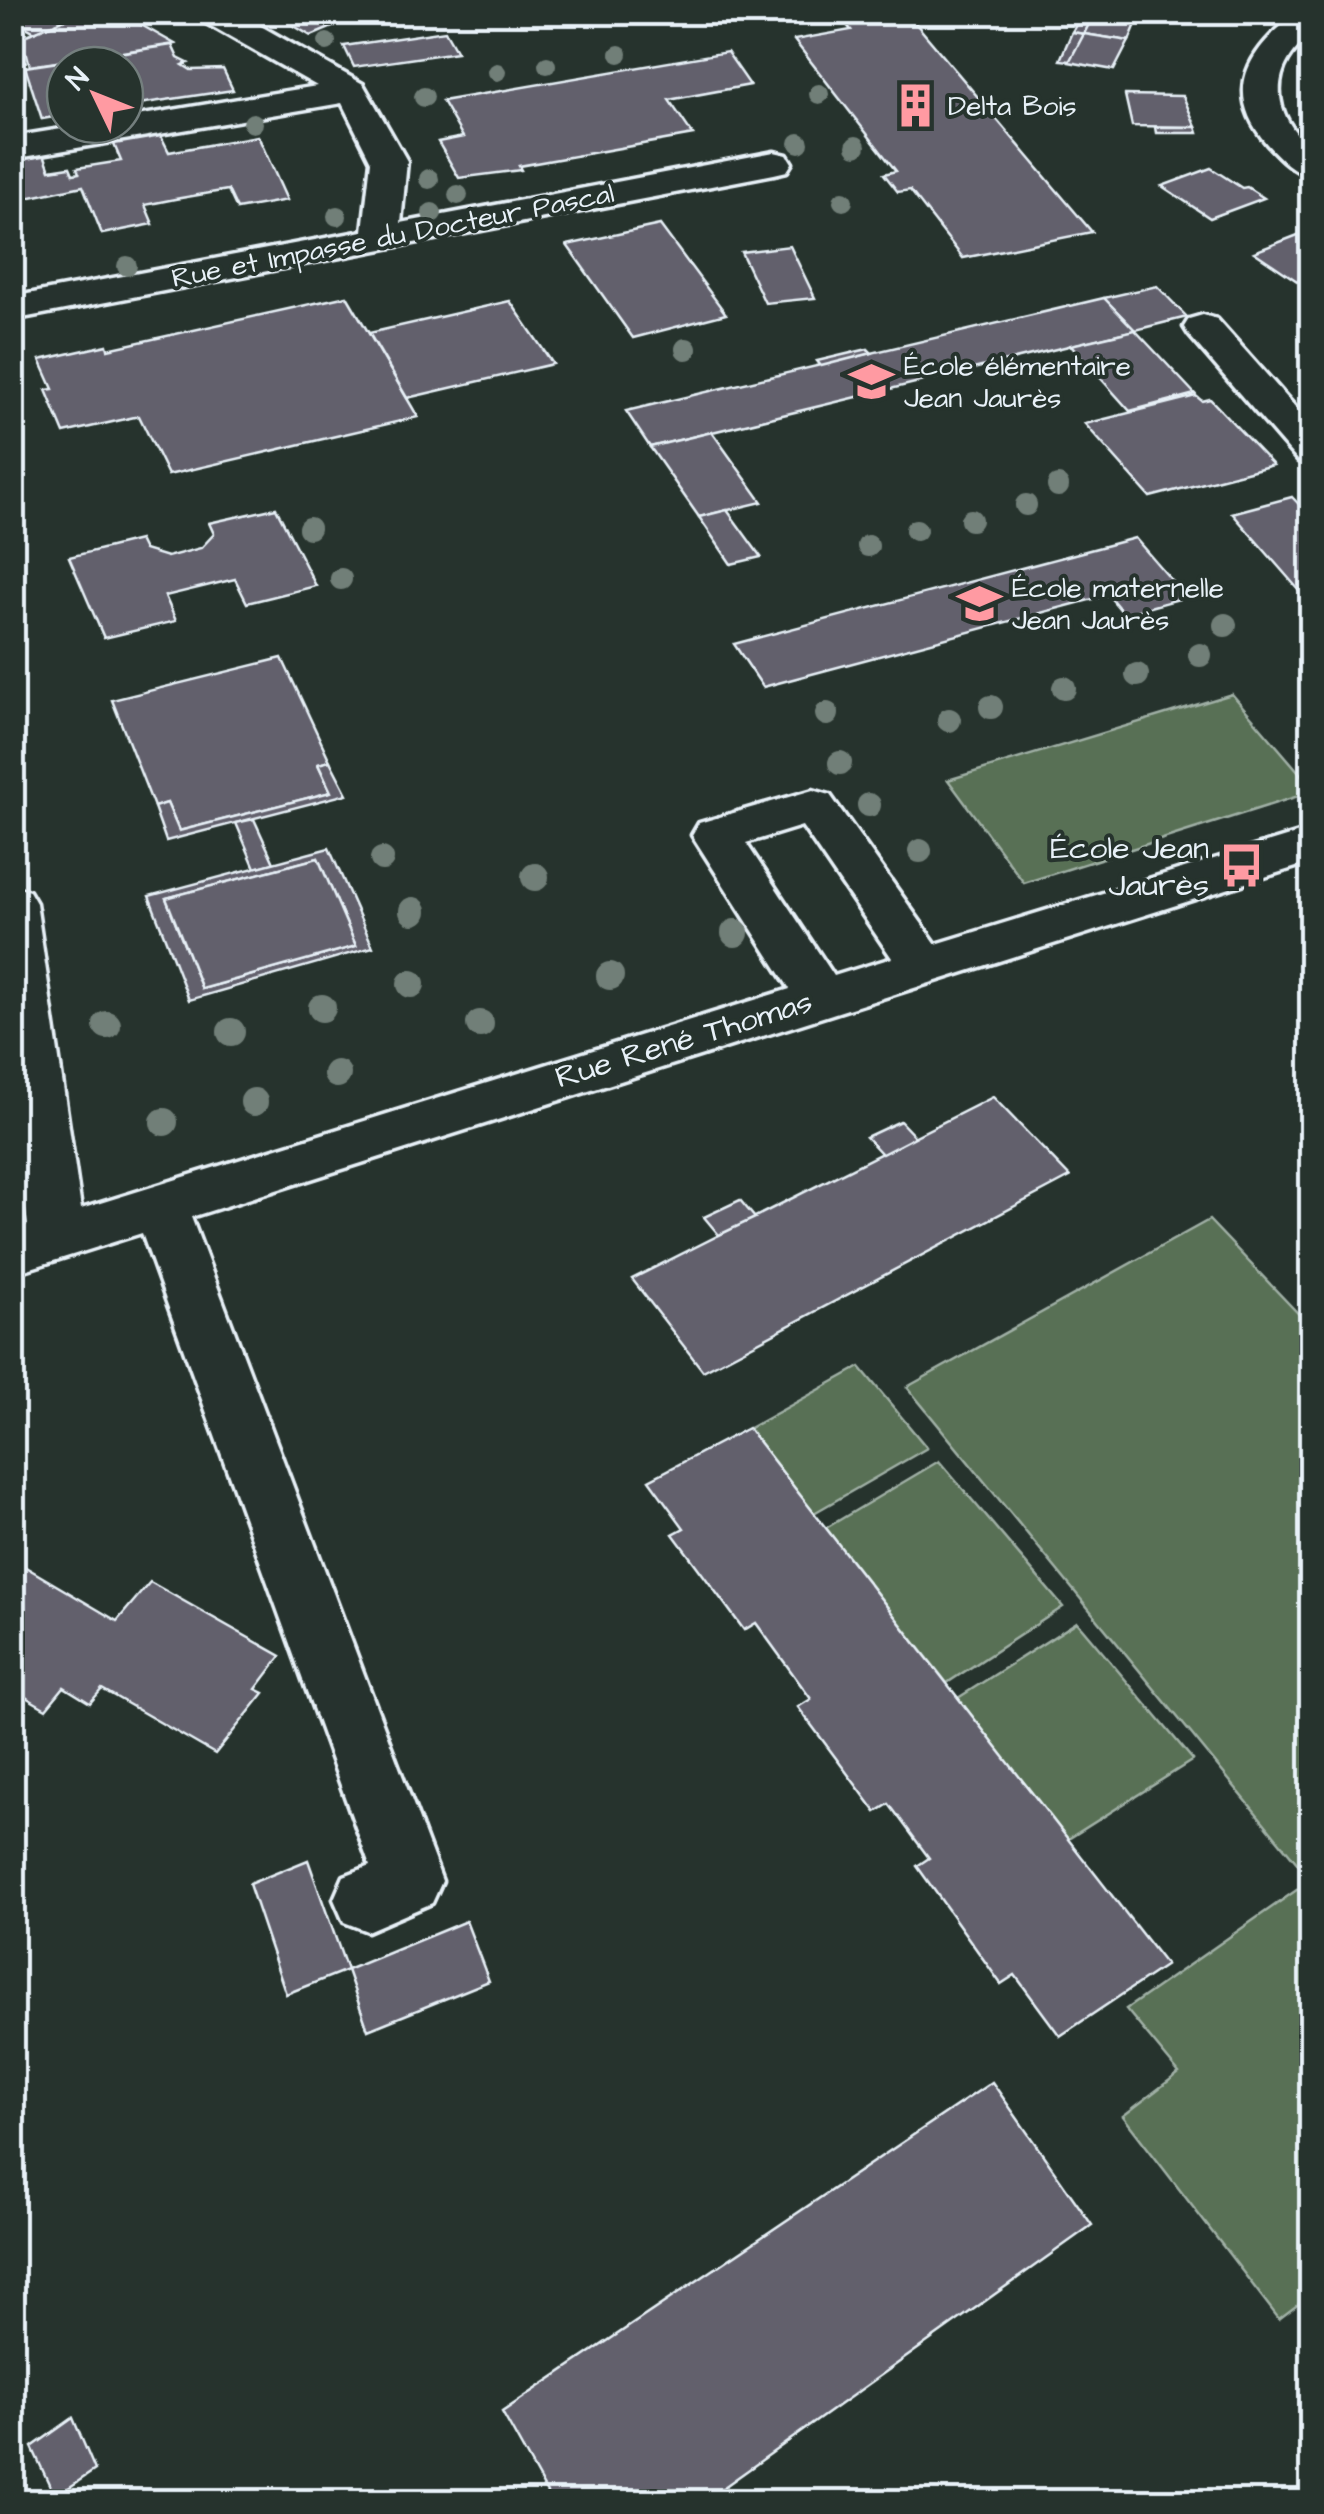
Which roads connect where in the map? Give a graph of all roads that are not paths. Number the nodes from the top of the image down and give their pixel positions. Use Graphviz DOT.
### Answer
graph roads {
  1 [pos="211,12"];
  2 [pos="1312,19"];
  3 [pos="351,90"];
  4 [pos="12,148"];
  5 [pos="774,163"];
  6 [pos="1312,166"];
  7 [pos="381,239"];
  8 [pos="12,309"];
  9 [pos="1203,327"];
  10 [pos="1312,452"];
  11 [pos="1312,845"];
  12 [pos="12,902"];
  13 [pos="924,964"];
  14 [pos="820,997"];
  15 [pos="159,1204"];
  16 [pos="35,1243"];
  17 [pos="368,1899"];
  1 -- 3 [label="street"];
  2 -- 6 [label="street"];
  3 -- 4 [label="street"];
  3 -- 7 [label="street"];
  5 -- 7 [label="street, Rue et Impasse du Docteur Pascal"];
  7 -- 8 [label="street, Rue et Impasse du Docteur Pascal"];
  9 -- 10 [label="street"];
  11 -- 13 [label="street, Rue René Thomas"];
  12 -- 16 [label="street"];
  13 -- 14 [label="street, Rue René Thomas"];
  13 -- 14 [label="street"];
  14 -- 15 [label="street, Rue René Thomas"];
  15 -- 16 [label="street, Rue René Thomas"];
  15 -- 17 [label="street"];
}
